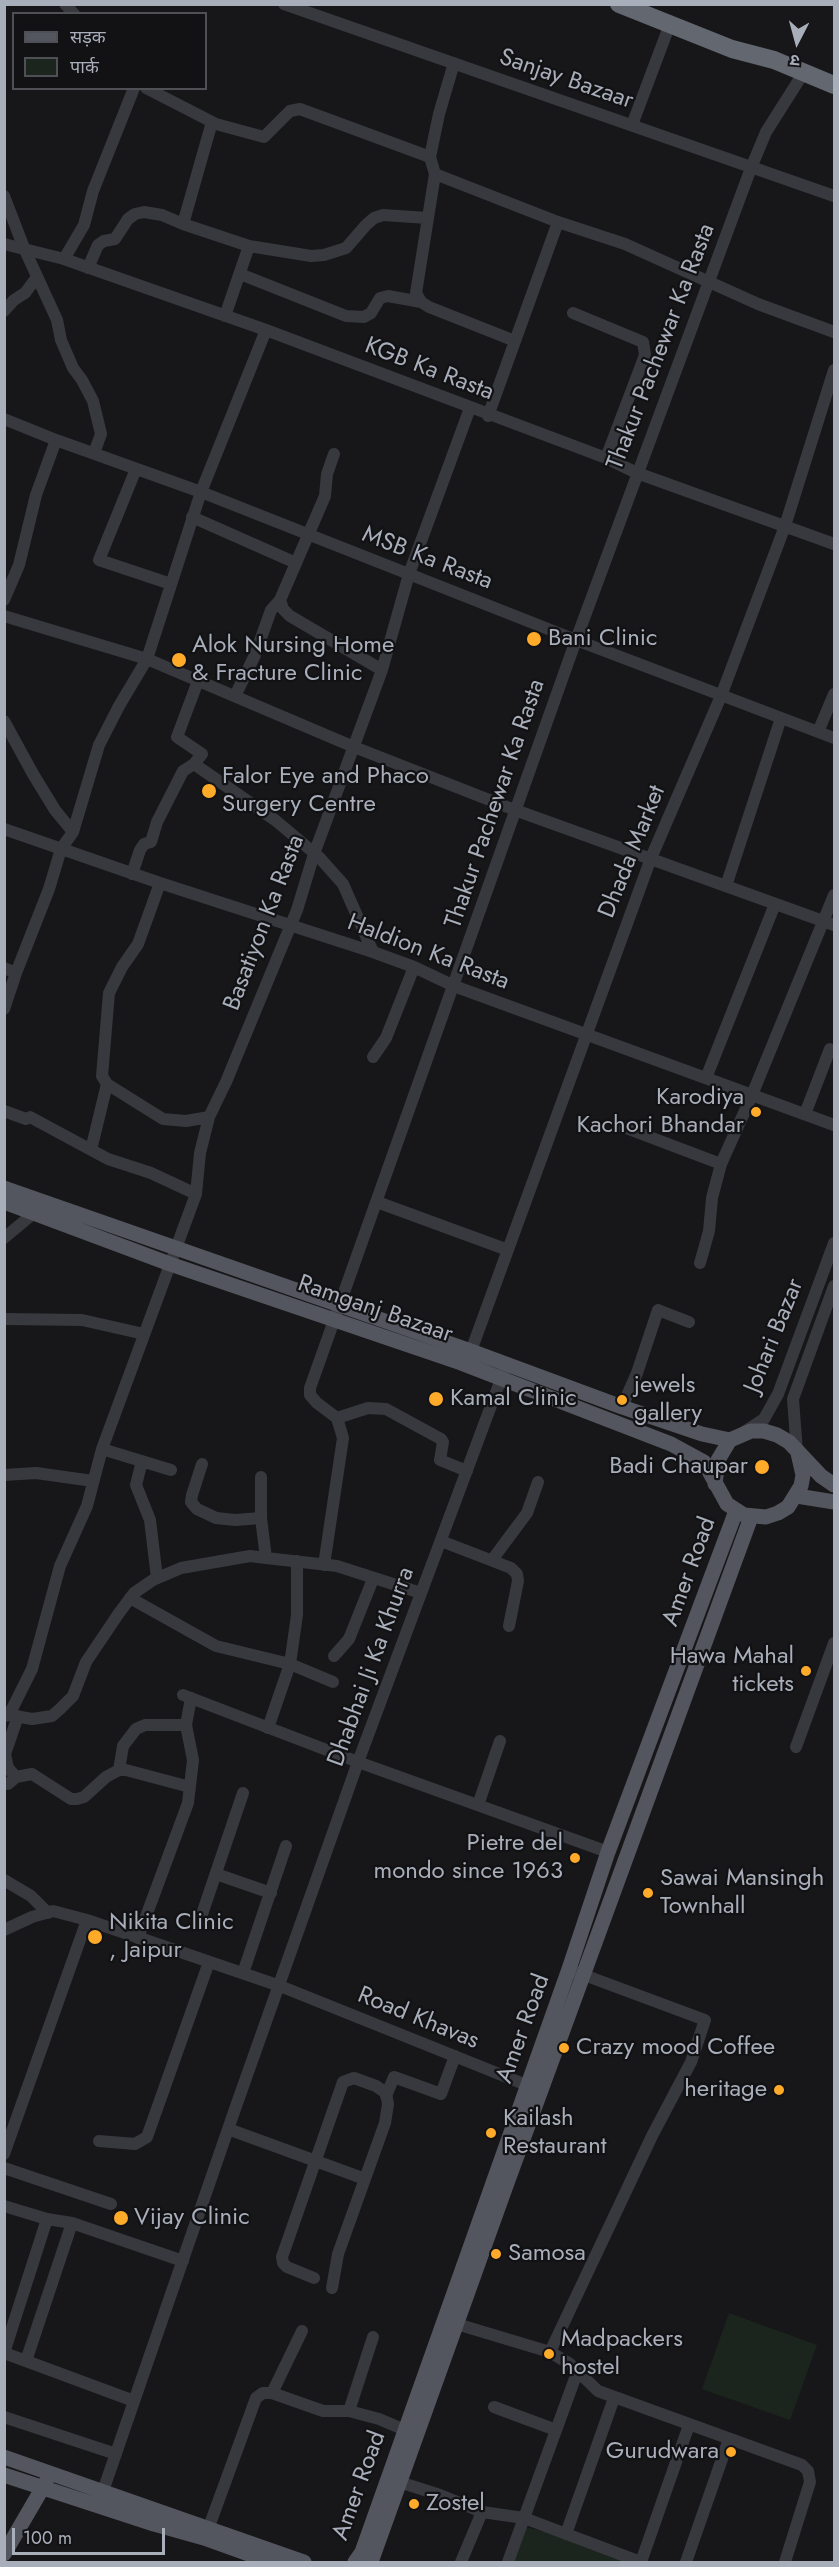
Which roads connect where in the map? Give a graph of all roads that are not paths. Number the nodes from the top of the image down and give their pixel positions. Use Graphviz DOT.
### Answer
graph roads {
  1 [pos="284,4"];
  2 [pos="620,4"];
  3 [pos="651,4"];
  4 [pos="670,24"];
  5 [pos="774,60"];
  6 [pos="454,63"];
  7 [pos="804,72"];
  8 [pos="834,85"];
  9 [pos="134,90"];
  10 [pos="150,90"];
  11 [pos="212,122"];
  12 [pos="632,125"];
  13 [pos="430,157"];
  14 [pos="751,168"];
  15 [pos="435,174"];
  16 [pos="4,196"];
  17 [pos="834,196"];
  18 [pos="428,218"];
  19 [pos="558,222"];
  20 [pos="183,224"];
  21 [pos="4,244"];
  22 [pos="249,246"];
  23 [pos="24,248"];
  24 [pos="64,259"];
  25 [pos="88,268"];
  26 [pos="240,274"];
  27 [pos="37,277"];
  28 [pos="710,282"];
  29 [pos="421,302"];
  30 [pos="4,311"];
  31 [pos="573,313"];
  32 [pos="225,316"];
  33 [pos="266,330"];
  34 [pos="834,332"];
  35 [pos="515,341"];
  36 [pos="834,370"];
  37 [pos="470,408"];
  38 [pos="488,416"];
  39 [pos="4,419"];
  40 [pos="56,440"];
  41 [pos="93,453"];
  42 [pos="334,454"];
  43 [pos="606,458"];
  44 [pos="136,469"];
  45 [pos="637,473"];
  46 [pos="201,492"];
  47 [pos="192,517"];
  48 [pos="784,526"];
  49 [pos="308,536"];
  50 [pos="834,544"];
  51 [pos="296,563"];
  52 [pos="409,574"];
  53 [pos="171,584"];
  54 [pos="4,600"];
  55 [pos="280,600"];
  56 [pos="4,616"];
  57 [pos="576,640"];
  58 [pos="147,659"];
  59 [pos="382,670"];
  60 [pos="198,681"];
  61 [pos="834,694"];
  62 [pos="235,696"];
  63 [pos="721,696"];
  64 [pos="781,718"];
  65 [pos="4,721"];
  66 [pos="818,732"];
  67 [pos="834,738"];
  68 [pos="354,747"];
  69 [pos="194,764"];
  70 [pos="515,810"];
  71 [pos="4,829"];
  72 [pos="73,832"];
  73 [pos="61,849"];
  74 [pos="314,854"];
  75 [pos="651,858"];
  76 [pos="132,874"];
  77 [pos="160,883"];
  78 [pos="726,886"];
  79 [pos="834,896"];
  80 [pos="775,904"];
  81 [pos="829,923"];
  82 [pos="290,926"];
  83 [pos="374,952"];
  84 [pos="414,967"];
  85 [pos="10,970"];
  86 [pos="454,986"];
  87 [pos="4,1009"];
  88 [pos="586,1034"];
  89 [pos="830,1049"];
  90 [pos="373,1057"];
  91 [pos="706,1078"];
  92 [pos="107,1084"];
  93 [pos="752,1095"];
  94 [pos="4,1111"];
  95 [pos="805,1114"];
  96 [pos="209,1117"];
  97 [pos="618,1125"];
  98 [pos="834,1125"];
  99 [pos="91,1150"];
  100 [pos="721,1164"];
  101 [pos="4,1188"];
  102 [pos="196,1194"];
  103 [pos="4,1202"];
  104 [pos="377,1202"];
  105 [pos="34,1213"];
  106 [pos="4,1238"];
  107 [pos="834,1243"];
  108 [pos="176,1249"];
  109 [pos="508,1250"];
  110 [pos="700,1263"];
  111 [pos="171,1264"];
  112 [pos="834,1286"];
  113 [pos="337,1313"];
  114 [pos="4,1319"];
  115 [pos="689,1322"];
  116 [pos="144,1334"];
  117 [pos="471,1351"];
  118 [pos="507,1364"];
  119 [pos="502,1379"];
  120 [pos="622,1407"];
  121 [pos="337,1418"];
  122 [pos="735,1437"];
  123 [pos="102,1449"];
  124 [pos="797,1452"];
  125 [pos="142,1461"];
  126 [pos="202,1464"];
  127 [pos="171,1470"];
  128 [pos="467,1472"];
  129 [pos="4,1475"];
  130 [pos="261,1477"];
  131 [pos="93,1481"];
  132 [pos="538,1482"];
  133 [pos="715,1484"];
  134 [pos="834,1485"];
  135 [pos="796,1496"];
  136 [pos="834,1502"];
  137 [pos="736,1511"];
  138 [pos="751,1517"];
  139 [pos="261,1518"];
  140 [pos="441,1541"];
  141 [pos="266,1558"];
  142 [pos="492,1560"];
  143 [pos="297,1561"];
  144 [pos="324,1565"];
  145 [pos="157,1578"];
  146 [pos="373,1579"];
  147 [pos="421,1593"];
  148 [pos="130,1598"];
  149 [pos="509,1626"];
  150 [pos="834,1645"];
  151 [pos="334,1656"];
  152 [pos="290,1664"];
  153 [pos="333,1682"];
  154 [pos="11,1716"];
  155 [pos="186,1725"];
  156 [pos="268,1728"];
  157 [pos="500,1741"];
  158 [pos="796,1747"];
  159 [pos="358,1762"];
  160 [pos="118,1770"];
  161 [pos="190,1787"];
  162 [pos="243,1793"];
  163 [pos="478,1805"];
  164 [pos="286,1846"];
  165 [pos="608,1852"];
  166 [pos="216,1875"];
  167 [pos="4,1880"];
  168 [pos="271,1893"];
  169 [pos="48,1913"];
  170 [pos="87,1920"];
  171 [pos="199,1923"];
  172 [pos="4,1930"];
  173 [pos="138,1938"];
  174 [pos="209,1962"];
  175 [pos="576,1972"];
  176 [pos="243,1973"];
  177 [pos="280,1986"];
  178 [pos="454,2056"];
  179 [pos="534,2088"];
  180 [pos="386,2096"];
  181 [pos="228,2128"];
  182 [pos="99,2141"];
  183 [pos="4,2154"];
  184 [pos="314,2160"];
  185 [pos="4,2168"];
  186 [pos="365,2179"];
  187 [pos="111,2204"];
  188 [pos="4,2206"];
  189 [pos="47,2219"];
  190 [pos="72,2223"];
  191 [pos="183,2261"];
  192 [pos="314,2278"];
  193 [pos="332,2288"];
  194 [pos="450,2322"];
  195 [pos="303,2331"];
  196 [pos="373,2337"];
  197 [pos="550,2352"];
  198 [pos="4,2353"];
  199 [pos="26,2361"];
  200 [pos="578,2370"];
  201 [pos="272,2392"];
  202 [pos="614,2398"];
  203 [pos="134,2401"];
  204 [pos="494,2407"];
  205 [pos="349,2411"];
  206 [pos="4,2417"];
  207 [pos="689,2425"];
  208 [pos="405,2430"];
  209 [pos="556,2430"];
  210 [pos="729,2439"];
  211 [pos="116,2454"];
  212 [pos="4,2457"];
  213 [pos="50,2472"];
  214 [pos="4,2475"];
  215 [pos="394,2481"];
  216 [pos="44,2489"];
  217 [pos="103,2492"];
  218 [pos="482,2512"];
  219 [pos="524,2518"];
  220 [pos="207,2533"];
  221 [pos="566,2534"];
  222 [pos="4,2554"];
  223 [pos="271,2562"];
  224 [pos="304,2562"];
  225 [pos="355,2562"];
  226 [pos="371,2562"];
  227 [pos="461,2562"];
  228 [pos="508,2562"];
  229 [pos="641,2562"];
  230 [pos="686,2562"];
  231 [pos="785,2562"];
  1 -- 6 [label="street, Sanjay Bazaar"];
  2 -- 4 [label="highway"];
  3 -- 5 [label="highway"];
  4 -- 5 [label="highway"];
  4 -- 12 [label="street"];
  5 -- 7 [label="highway"];
  6 -- 12 [label="street, Sanjay Bazaar"];
  6 -- 13 [label="street"];
  7 -- 8 [label="highway"];
  7 -- 14 [label="street, Thakur Pachewar Ka Rasta"];
  9 -- 24 [label="street"];
  10 -- 11 [label="street"];
  11 -- 13 [label="street"];
  11 -- 20 [label="street"];
  12 -- 14 [label="street, Sanjay Bazaar"];
  13 -- 15 [label="street"];
  14 -- 17 [label="street, Sanjay Bazaar"];
  14 -- 28 [label="street, Thakur Pachewar Ka Rasta"];
  15 -- 18 [label="street"];
  15 -- 19 [label="street"];
  16 -- 23 [label="street"];
  18 -- 22 [label="street"];
  18 -- 29 [label="street"];
  19 -- 28 [label="street"];
  19 -- 35 [label="street"];
  20 -- 22 [label="street"];
  20 -- 25 [label="street"];
  21 -- 23 [label="street, KGB Ka Rasta"];
  22 -- 26 [label="street"];
  23 -- 24 [label="street, KGB Ka Rasta"];
  23 -- 27 [label="street"];
  24 -- 25 [label="street, KGB Ka Rasta"];
  25 -- 32 [label="street, KGB Ka Rasta"];
  26 -- 29 [label="street"];
  26 -- 32 [label="street"];
  27 -- 30 [label="street"];
  27 -- 41 [label="street"];
  28 -- 34 [label="street"];
  28 -- 45 [label="street, Thakur Pachewar Ka Rasta"];
  29 -- 35 [label="street"];
  31 -- 43 [label="street"];
  32 -- 33 [label="street, KGB Ka Rasta"];
  33 -- 37 [label="street, KGB Ka Rasta"];
  33 -- 46 [label="street"];
  35 -- 38 [label="street"];
  36 -- 48 [label="street, Dhada Market"];
  37 -- 38 [label="street, KGB Ka Rasta"];
  37 -- 52 [label="street, Basatiyon Ka Rasta"];
  38 -- 43 [label="street, KGB Ka Rasta"];
  39 -- 40 [label="street, MSB Ka Rasta"];
  40 -- 41 [label="street, MSB Ka Rasta"];
  40 -- 54 [label="street"];
  41 -- 44 [label="street, MSB Ka Rasta"];
  42 -- 49 [label="street"];
  43 -- 45 [label="street, KGB Ka Rasta"];
  44 -- 46 [label="street, MSB Ka Rasta"];
  44 -- 53 [label="street"];
  45 -- 48 [label="street, KGB Ka Rasta"];
  45 -- 57 [label="street, Thakur Pachewar Ka Rasta"];
  46 -- 47 [label="street"];
  46 -- 49 [label="street, MSB Ka Rasta"];
  47 -- 51 [label="street"];
  47 -- 53 [label="street"];
  48 -- 50 [label="street, KGB Ka Rasta"];
  48 -- 63 [label="street, Dhada Market"];
  49 -- 51 [label="street"];
  49 -- 52 [label="street, MSB Ka Rasta"];
  51 -- 55 [label="street"];
  52 -- 57 [label="street, MSB Ka Rasta"];
  52 -- 59 [label="street, Basatiyon Ka Rasta"];
  53 -- 58 [label="street"];
  55 -- 59 [label="street"];
  55 -- 62 [label="street"];
  56 -- 58 [label="street"];
  57 -- 63 [label="street, MSB Ka Rasta"];
  57 -- 70 [label="street, Thakur Pachewar Ka Rasta"];
  58 -- 60 [label="street"];
  58 -- 72 [label="street"];
  59 -- 68 [label="street, Basatiyon Ka Rasta"];
  60 -- 62 [label="street"];
  60 -- 69 [label="street"];
  61 -- 66 [label="street"];
  62 -- 68 [label="street"];
  63 -- 64 [label="street, MSB Ka Rasta"];
  63 -- 75 [label="street, Dhada Market"];
  64 -- 66 [label="street, MSB Ka Rasta"];
  64 -- 78 [label="street"];
  65 -- 72 [label="street"];
  66 -- 67 [label="street, MSB Ka Rasta"];
  68 -- 70 [label="street"];
  68 -- 74 [label="street, Basatiyon Ka Rasta"];
  69 -- 74 [label="street"];
  69 -- 76 [label="street"];
  70 -- 75 [label="street"];
  70 -- 86 [label="street, Thakur Pachewar Ka Rasta"];
  71 -- 73 [label="street, Haldion Ka Rasta"];
  72 -- 73 [label="street"];
  73 -- 76 [label="street, Haldion Ka Rasta"];
  73 -- 85 [label="street"];
  74 -- 82 [label="street, Basatiyon Ka Rasta"];
  74 -- 83 [label="street"];
  75 -- 78 [label="street"];
  75 -- 88 [label="street, Dhada Market"];
  76 -- 77 [label="street, Haldion Ka Rasta"];
  77 -- 82 [label="street, Haldion Ka Rasta"];
  77 -- 92 [label="street"];
  78 -- 80 [label="street"];
  79 -- 81 [label="street"];
  80 -- 81 [label="street"];
  80 -- 91 [label="street"];
  81 -- 93 [label="street"];
  82 -- 83 [label="street, Haldion Ka Rasta"];
  82 -- 96 [label="street, Basatiyon Ka Rasta"];
  83 -- 84 [label="street, Haldion Ka Rasta"];
  84 -- 86 [label="street, Haldion Ka Rasta"];
  84 -- 90 [label="street"];
  85 -- 87 [label="street"];
  86 -- 88 [label="street, Haldion Ka Rasta"];
  86 -- 104 [label="street, Thakur Pachewar Ka Rasta"];
  88 -- 91 [label="street, Haldion Ka Rasta"];
  88 -- 109 [label="street, Dhada Market"];
  89 -- 95 [label="street"];
  91 -- 93 [label="street, Haldion Ka Rasta"];
  92 -- 96 [label="street"];
  92 -- 99 [label="street"];
  93 -- 95 [label="street, Haldion Ka Rasta"];
  93 -- 100 [label="street"];
  94 -- 99 [label="street"];
  95 -- 98 [label="street, Haldion Ka Rasta"];
  96 -- 102 [label="street, Basatiyon Ka Rasta"];
  97 -- 100 [label="street"];
  99 -- 102 [label="street"];
  100 -- 110 [label="street"];
  101 -- 108 [label="main road, Ramganj Bazaar"];
  102 -- 108 [label="street, Basatiyon Ka Rasta"];
  103 -- 105 [label="main road, Ramganj Bazaar"];
  104 -- 109 [label="street"];
  104 -- 113 [label="street, Thakur Pachewar Ka Rasta"];
  105 -- 106 [label="street"];
  105 -- 111 [label="main road, Ramganj Bazaar"];
  107 -- 122 [label="street, Johari Bazar"];
  108 -- 111 [label="street, Basatiyon Ka Rasta"];
  108 -- 113 [label="main road, Ramganj Bazaar"];
  109 -- 117 [label="street, Dhada Market"];
  111 -- 113 [label="main road, Ramganj Bazaar"];
  111 -- 116 [label="street, Basatiyon Ka Rasta"];
  112 -- 124 [label="street, Johari Bazar"];
  113 -- 117 [label="main road, Ramganj Bazaar"];
  113 -- 119 [label="main road, Ramganj Bazaar"];
  113 -- 121 [label="street, Thakur Pachewar Ka Rasta"];
  114 -- 116 [label="street"];
  115 -- 120 [label="street"];
  116 -- 123 [label="street, Basatiyon Ka Rasta"];
  117 -- 118 [label="main road, Ramganj Bazaar"];
  118 -- 119 [label="street, Dhabhai Ji Ka Khurra"];
  118 -- 120 [label="main road, Ramganj Bazaar"];
  119 -- 128 [label="street, Dhabhai Ji Ka Khurra"];
  119 -- 133 [label="main road, Ramganj Bazaar"];
  120 -- 122 [label="main road, Ramganj Bazaar"];
  121 -- 128 [label="street"];
  121 -- 144 [label="street"];
  122 -- 124 [label="main road"];
  122 -- 133 [label="main road"];
  123 -- 125 [label="street"];
  123 -- 131 [label="street, Basatiyon Ka Rasta"];
  124 -- 134 [label="main road"];
  124 -- 135 [label="main road"];
  125 -- 127 [label="street"];
  125 -- 145 [label="street"];
  126 -- 139 [label="street"];
  128 -- 140 [label="street, Dhabhai Ji Ka Khurra"];
  129 -- 131 [label="street"];
  130 -- 139 [label="street"];
  131 -- 154 [label="street, Basatiyon Ka Rasta"];
  132 -- 142 [label="street"];
  133 -- 137 [label="main road"];
  135 -- 136 [label="main road"];
  135 -- 138 [label="main road"];
  137 -- 138 [label="main road"];
  137 -- 165 [label="main road, Amer Road"];
  138 -- 175 [label="main road, Amer Road"];
  139 -- 141 [label="street"];
  140 -- 142 [label="street"];
  140 -- 147 [label="street, Dhabhai Ji Ka Khurra"];
  141 -- 143 [label="street"];
  141 -- 145 [label="street"];
  142 -- 149 [label="street"];
  143 -- 144 [label="street"];
  143 -- 152 [label="street"];
  144 -- 146 [label="street"];
  145 -- 148 [label="street"];
  146 -- 147 [label="street"];
  146 -- 151 [label="street"];
  147 -- 159 [label="street, Dhabhai Ji Ka Khurra"];
  148 -- 152 [label="street"];
  148 -- 154 [label="street"];
  150 -- 158 [label="street"];
  152 -- 153 [label="street"];
  152 -- 156 [label="street"];
  154 -- 160 [label="street, Basatiyon Ka Rasta"];
  155 -- 156 [label="street"];
  155 -- 160 [label="street"];
  155 -- 161 [label="street"];
  156 -- 159 [label="street"];
  157 -- 163 [label="street"];
  159 -- 163 [label="street"];
  159 -- 177 [label="street, Dhabhai Ji Ka Khurra"];
  160 -- 161 [label="street"];
  161 -- 173 [label="street"];
  162 -- 166 [label="street"];
  163 -- 165 [label="street"];
  164 -- 168 [label="street"];
  165 -- 175 [label="main road, Amer Road"];
  166 -- 168 [label="street"];
  166 -- 171 [label="street"];
  167 -- 169 [label="street"];
  168 -- 176 [label="street"];
  169 -- 170 [label="street, Road Khavas"];
  169 -- 172 [label="street"];
  170 -- 173 [label="street, Road Khavas"];
  170 -- 183 [label="street"];
  173 -- 174 [label="street, Road Khavas"];
  174 -- 176 [label="street, Road Khavas"];
  174 -- 182 [label="street"];
  175 -- 179 [label="main road, Amer Road"];
  175 -- 197 [label="street"];
  176 -- 177 [label="street, Road Khavas"];
  177 -- 178 [label="street, Road Khavas"];
  177 -- 181 [label="street, Dhabhai Ji Ka Khurra"];
  178 -- 179 [label="street, Road Khavas"];
  178 -- 180 [label="street"];
  179 -- 194 [label="main road, Amer Road"];
  180 -- 184 [label="street"];
  180 -- 186 [label="street"];
  181 -- 184 [label="street"];
  181 -- 191 [label="street, Dhabhai Ji Ka Khurra"];
  184 -- 186 [label="street"];
  184 -- 192 [label="street"];
  185 -- 187 [label="street"];
  186 -- 193 [label="street"];
  188 -- 189 [label="street"];
  189 -- 190 [label="street"];
  189 -- 198 [label="street"];
  190 -- 191 [label="street"];
  190 -- 199 [label="street"];
  191 -- 203 [label="street, Dhabhai Ji Ka Khurra"];
  194 -- 197 [label="street"];
  194 -- 208 [label="main road, Amer Road"];
  194 -- 215 [label="main road, Amer Road"];
  195 -- 201 [label="street"];
  196 -- 205 [label="street"];
  197 -- 200 [label="street"];
  198 -- 199 [label="street"];
  199 -- 203 [label="street"];
  200 -- 202 [label="street"];
  200 -- 209 [label="street"];
  201 -- 205 [label="street"];
  201 -- 220 [label="street"];
  202 -- 207 [label="street"];
  202 -- 221 [label="street"];
  203 -- 211 [label="street, Dhabhai Ji Ka Khurra"];
  204 -- 209 [label="street"];
  205 -- 208 [label="street"];
  206 -- 211 [label="street"];
  207 -- 210 [label="street"];
  207 -- 229 [label="street"];
  208 -- 215 [label="main road, Amer Road"];
  209 -- 219 [label="street"];
  210 -- 230 [label="street"];
  210 -- 231 [label="street"];
  211 -- 217 [label="street, Dhabhai Ji Ka Khurra"];
  212 -- 213 [label="main road"];
  213 -- 216 [label="main road"];
  213 -- 217 [label="main road"];
  214 -- 216 [label="main road"];
  215 -- 218 [label="street"];
  215 -- 225 [label="main road, Amer Road"];
  215 -- 226 [label="main road, Amer Road"];
  216 -- 220 [label="main road"];
  216 -- 222 [label="main road"];
  217 -- 220 [label="main road"];
  218 -- 219 [label="street"];
  218 -- 227 [label="street"];
  219 -- 221 [label="street"];
  219 -- 228 [label="street"];
  220 -- 223 [label="main road"];
  220 -- 224 [label="main road"];
  221 -- 229 [label="street"];
}
